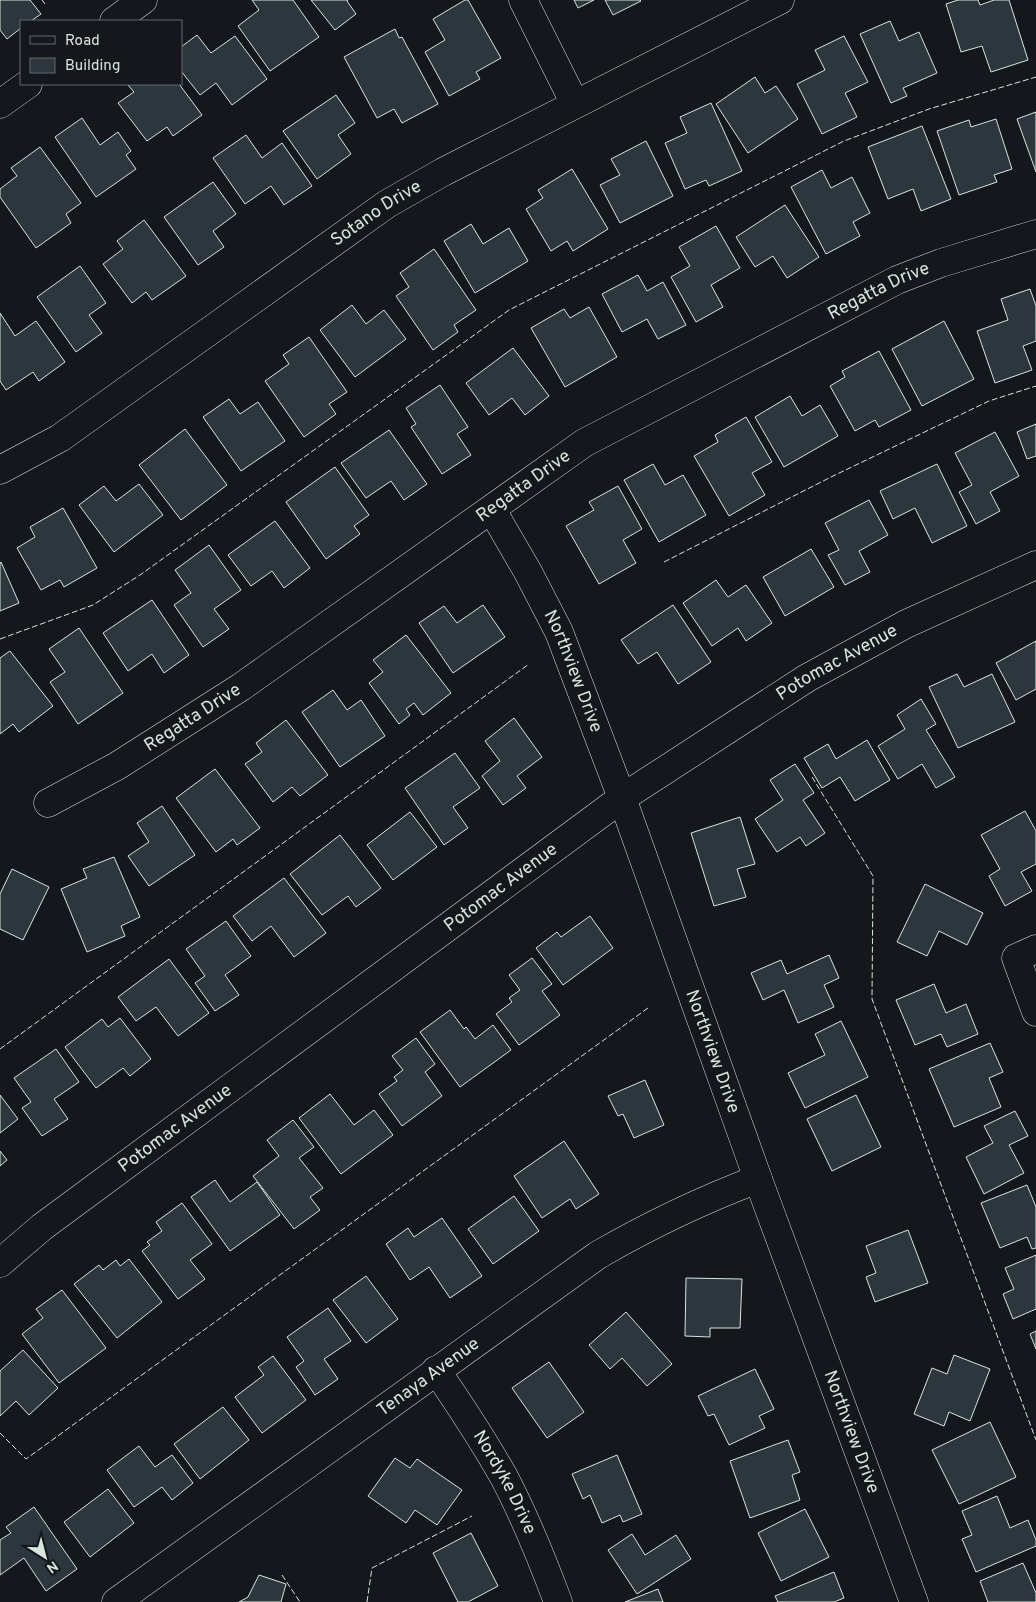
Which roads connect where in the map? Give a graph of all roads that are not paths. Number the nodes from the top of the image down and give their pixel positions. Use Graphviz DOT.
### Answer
graph roads {
  1 [pos="143,0"];
  2 [pos="523,0"];
  3 [pos="780,0"];
  4 [pos="115,20"];
  5 [pos="27,85"];
  6 [pos="0,104"];
  7 [pos="576,104"];
  8 [pos="1036,234"];
  9 [pos="0,470"];
  10 [pos="492,510"];
  11 [pos="1036,565"];
  12 [pos="622,798"];
  13 [pos="48,803"];
  14 [pos="1036,949"];
  15 [pos="1036,1012"];
  16 [pos="758,1180"];
  17 [pos="0,1263"];
  18 [pos="436,1370"];
  19 [pos="116,1602"];
  20 [pos="558,1602"];
  21 [pos="914,1602"];
  1 -- 4 [label="street"];
  2 -- 7 [label="street"];
  3 -- 7 [label="street, Sotano Drive"];
  5 -- 6 [label="street"];
  7 -- 9 [label="street, Sotano Drive"];
  8 -- 10 [label="street, Regatta Drive"];
  10 -- 12 [label="street, Northview Drive"];
  10 -- 13 [label="street, Regatta Drive"];
  11 -- 12 [label="street, Potomac Avenue"];
  12 -- 16 [label="street, Northview Drive"];
  12 -- 17 [label="street, Potomac Avenue"];
  14 -- 15 [label="street"];
  16 -- 18 [label="street, Tenaya Avenue"];
  16 -- 21 [label="street, Northview Drive"];
  18 -- 19 [label="street, Tenaya Avenue"];
  18 -- 20 [label="street, Nordyke Drive"];
}
